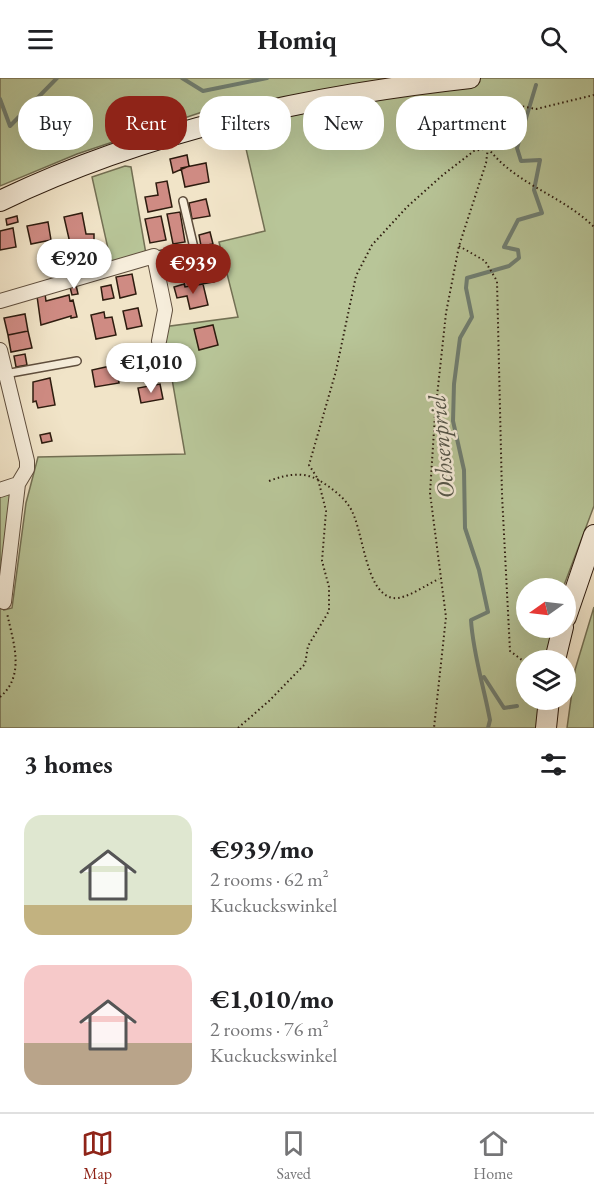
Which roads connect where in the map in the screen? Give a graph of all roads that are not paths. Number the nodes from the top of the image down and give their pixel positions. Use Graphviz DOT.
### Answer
graph roads {
  1 [pos="470,78"];
  2 [pos="4,199"];
  3 [pos="183,201"];
  4 [pos="154,256"];
  5 [pos="0,301"];
  6 [pos="159,341"];
  7 [pos="0,350"];
  8 [pos="77,361"];
  9 [pos="5,374"];
  10 [pos="18,484"];
  11 [pos="0,489"];
  12 [pos="594,535"];
  13 [pos="576,588"];
  14 [pos="4,602"];
  15 [pos="548,710"];
  16 [pos="546,728"];
  1 -- 2 [label="main road"];
  3 -- 4 [label="lane"];
  4 -- 5 [label="street"];
  4 -- 6 [label="street"];
  7 -- 9 [label="street"];
  8 -- 9 [label="lane"];
  9 -- 10 [label="street"];
  10 -- 11 [label="street"];
  10 -- 14 [label="street"];
  12 -- 13 [label="main road"];
  15 -- 16 [label="main road"];
}
